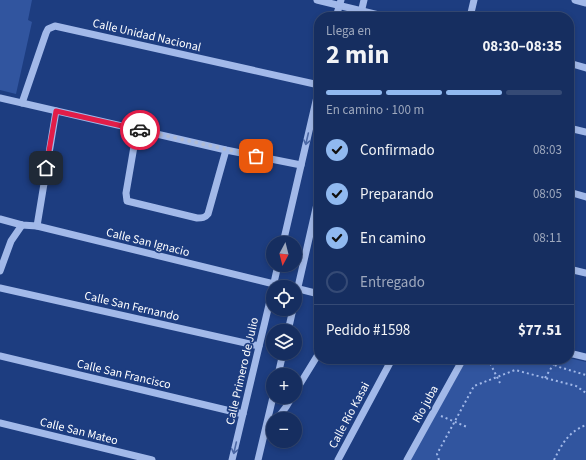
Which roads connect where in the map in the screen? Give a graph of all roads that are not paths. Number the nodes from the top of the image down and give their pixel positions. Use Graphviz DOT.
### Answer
graph roads {
  1 [pos="317,0"];
  2 [pos="364,0"];
  3 [pos="474,0"];
  4 [pos="575,0"];
  5 [pos="340,3"];
  6 [pos="586,3"];
  7 [pos="357,12"];
  8 [pos="361,12"];
  9 [pos="471,12"];
  10 [pos="574,64"];
  11 [pos="586,68"];
  12 [pos="314,85"];
  13 [pos="0,98"];
  14 [pos="22,103"];
  15 [pos="314,108"];
  16 [pos="56,111"];
  17 [pos="137,129"];
  18 [pos="574,129"];
  19 [pos="586,132"];
  20 [pos="226,150"];
  21 [pos="301,165"];
  22 [pos="574,193"];
  23 [pos="586,197"];
  24 [pos="0,219"];
  25 [pos="314,221"];
  26 [pos="22,225"];
  27 [pos="37,226"];
  28 [pos="285,236"];
  29 [pos="2,258"];
  30 [pos="574,270"];
  31 [pos="0,271"];
  32 [pos="586,273"];
  33 [pos="296,280"];
  34 [pos="266,284"];
  35 [pos="0,288"];
  36 [pos="302,290"];
  37 [pos="314,293"];
  38 [pos="266,316"];
  39 [pos="259,346"];
  40 [pos="574,354"];
  41 [pos="0,356"];
  42 [pos="586,357"];
  43 [pos="314,361"];
  44 [pos="389,364"];
  45 [pos="460,364"];
  46 [pos="302,381"];
  47 [pos="271,404"];
  48 [pos="243,414"];
  49 [pos="0,423"];
  50 [pos="265,434"];
  51 [pos="152,460"];
  52 [pos="232,460"];
  53 [pos="258,460"];
  54 [pos="338,460"];
  55 [pos="407,460"];
  1 -- 5 [label="street"];
  2 -- 8 [label="street"];
  3 -- 9 [label="street"];
  4 -- 6 [label="street"];
  5 -- 7 [label="street"];
  10 -- 11 [label="street"];
  12 -- 14 [label="street, Calle Unidad Nacional"];
  13 -- 14 [label="street"];
  14 -- 16 [label="street"];
  15 -- 21 [label="street, one-way"];
  16 -- 17 [label="street"];
  16 -- 27 [label="street"];
  17 -- 20 [label="street"];
  17 -- 20 [label="street"];
  18 -- 19 [label="street"];
  20 -- 21 [label="street"];
  21 -- 28 [label="street"];
  22 -- 23 [label="street"];
  24 -- 26 [label="street, Calle San Ignacio"];
  25 -- 33 [label="street"];
  26 -- 27 [label="street, Calle San Ignacio"];
  26 -- 29 [label="street"];
  27 -- 34 [label="street, Calle San Ignacio"];
  29 -- 31 [label="street"];
  30 -- 32 [label="street"];
  35 -- 39 [label="street, Calle San Fernando"];
  36 -- 37 [label="street, Calle San Ignacio"];
  38 -- 39 [label="street, Calle Primero de Julio"];
  39 -- 48 [label="street, Calle Primero de Julio"];
  40 -- 42 [label="street"];
  41 -- 48 [label="street, Calle San Francisco"];
  43 -- 46 [label="street"];
  44 -- 54 [label="street, Calle Río Kasai"];
  45 -- 55 [label="street, Rio juba"];
  47 -- 50 [label="street"];
  48 -- 52 [label="street, Calle Primero de Julio, one-way"];
  49 -- 51 [label="street, Calle San Mateo"];
  50 -- 53 [label="street"];
}
